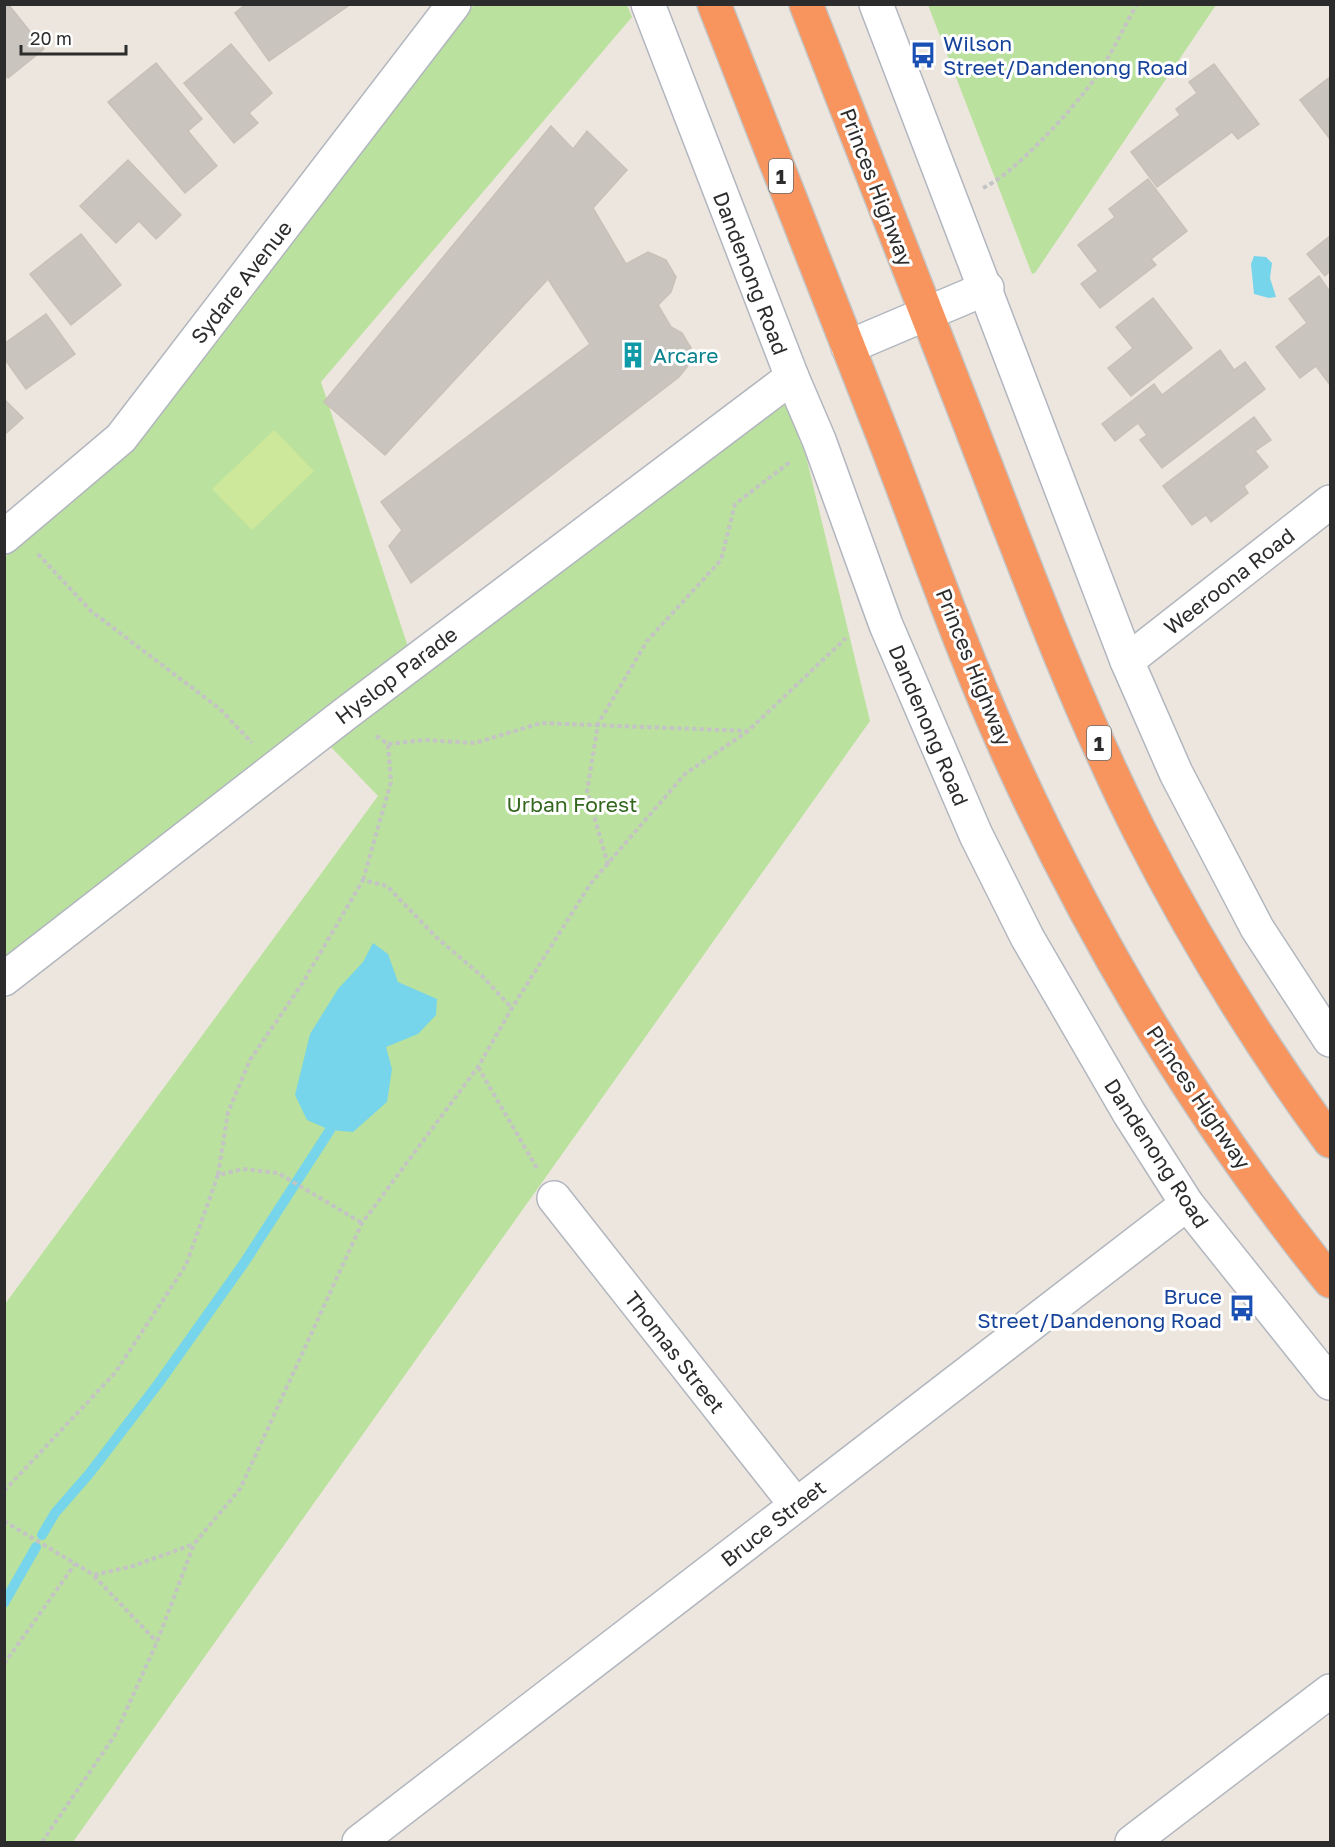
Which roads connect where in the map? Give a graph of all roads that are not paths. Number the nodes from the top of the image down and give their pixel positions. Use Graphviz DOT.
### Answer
graph roads {
  1 [pos="454,4"];
  2 [pos="648,4"];
  3 [pos="714,4"];
  4 [pos="806,4"];
  5 [pos="876,4"];
  6 [pos="987,288"];
  7 [pos="927,314"];
  8 [pos="848,347"];
  9 [pos="792,377"];
  10 [pos="1330,502"];
  11 [pos="10,533"];
  12 [pos="1127,661"];
  13 [pos="4,979"];
  14 [pos="1330,1040"];
  15 [pos="1330,1141"];
  16 [pos="554,1198"];
  17 [pos="1187,1204"];
  18 [pos="1330,1281"];
  19 [pos="1330,1383"];
  20 [pos="796,1505"];
  21 [pos="1330,1691"];
  22 [pos="359,1842"];
  23 [pos="1132,1842"];
  1 -- 11 [label="street, Sydare Avenue"];
  2 -- 9 [label="street, Dandenong Road"];
  3 -- 8 [label="highway, Princes Highway / 1"];
  4 -- 7 [label="highway, Princes Highway / 1"];
  5 -- 6 [label="street"];
  6 -- 7 [label="street"];
  6 -- 12 [label="street"];
  7 -- 8 [label="street"];
  7 -- 15 [label="highway, Princes Highway / 1"];
  8 -- 18 [label="highway, Princes Highway / 1"];
  9 -- 13 [label="street, Hyslop Parade"];
  9 -- 17 [label="street, Dandenong Road"];
  10 -- 12 [label="street, Weeroona Road"];
  12 -- 14 [label="street"];
  16 -- 20 [label="street, Thomas Street"];
  17 -- 19 [label="street, Dandenong Road"];
  17 -- 20 [label="street, Bruce Street"];
  20 -- 22 [label="street, Bruce Street"];
  21 -- 23 [label="street"];
}
